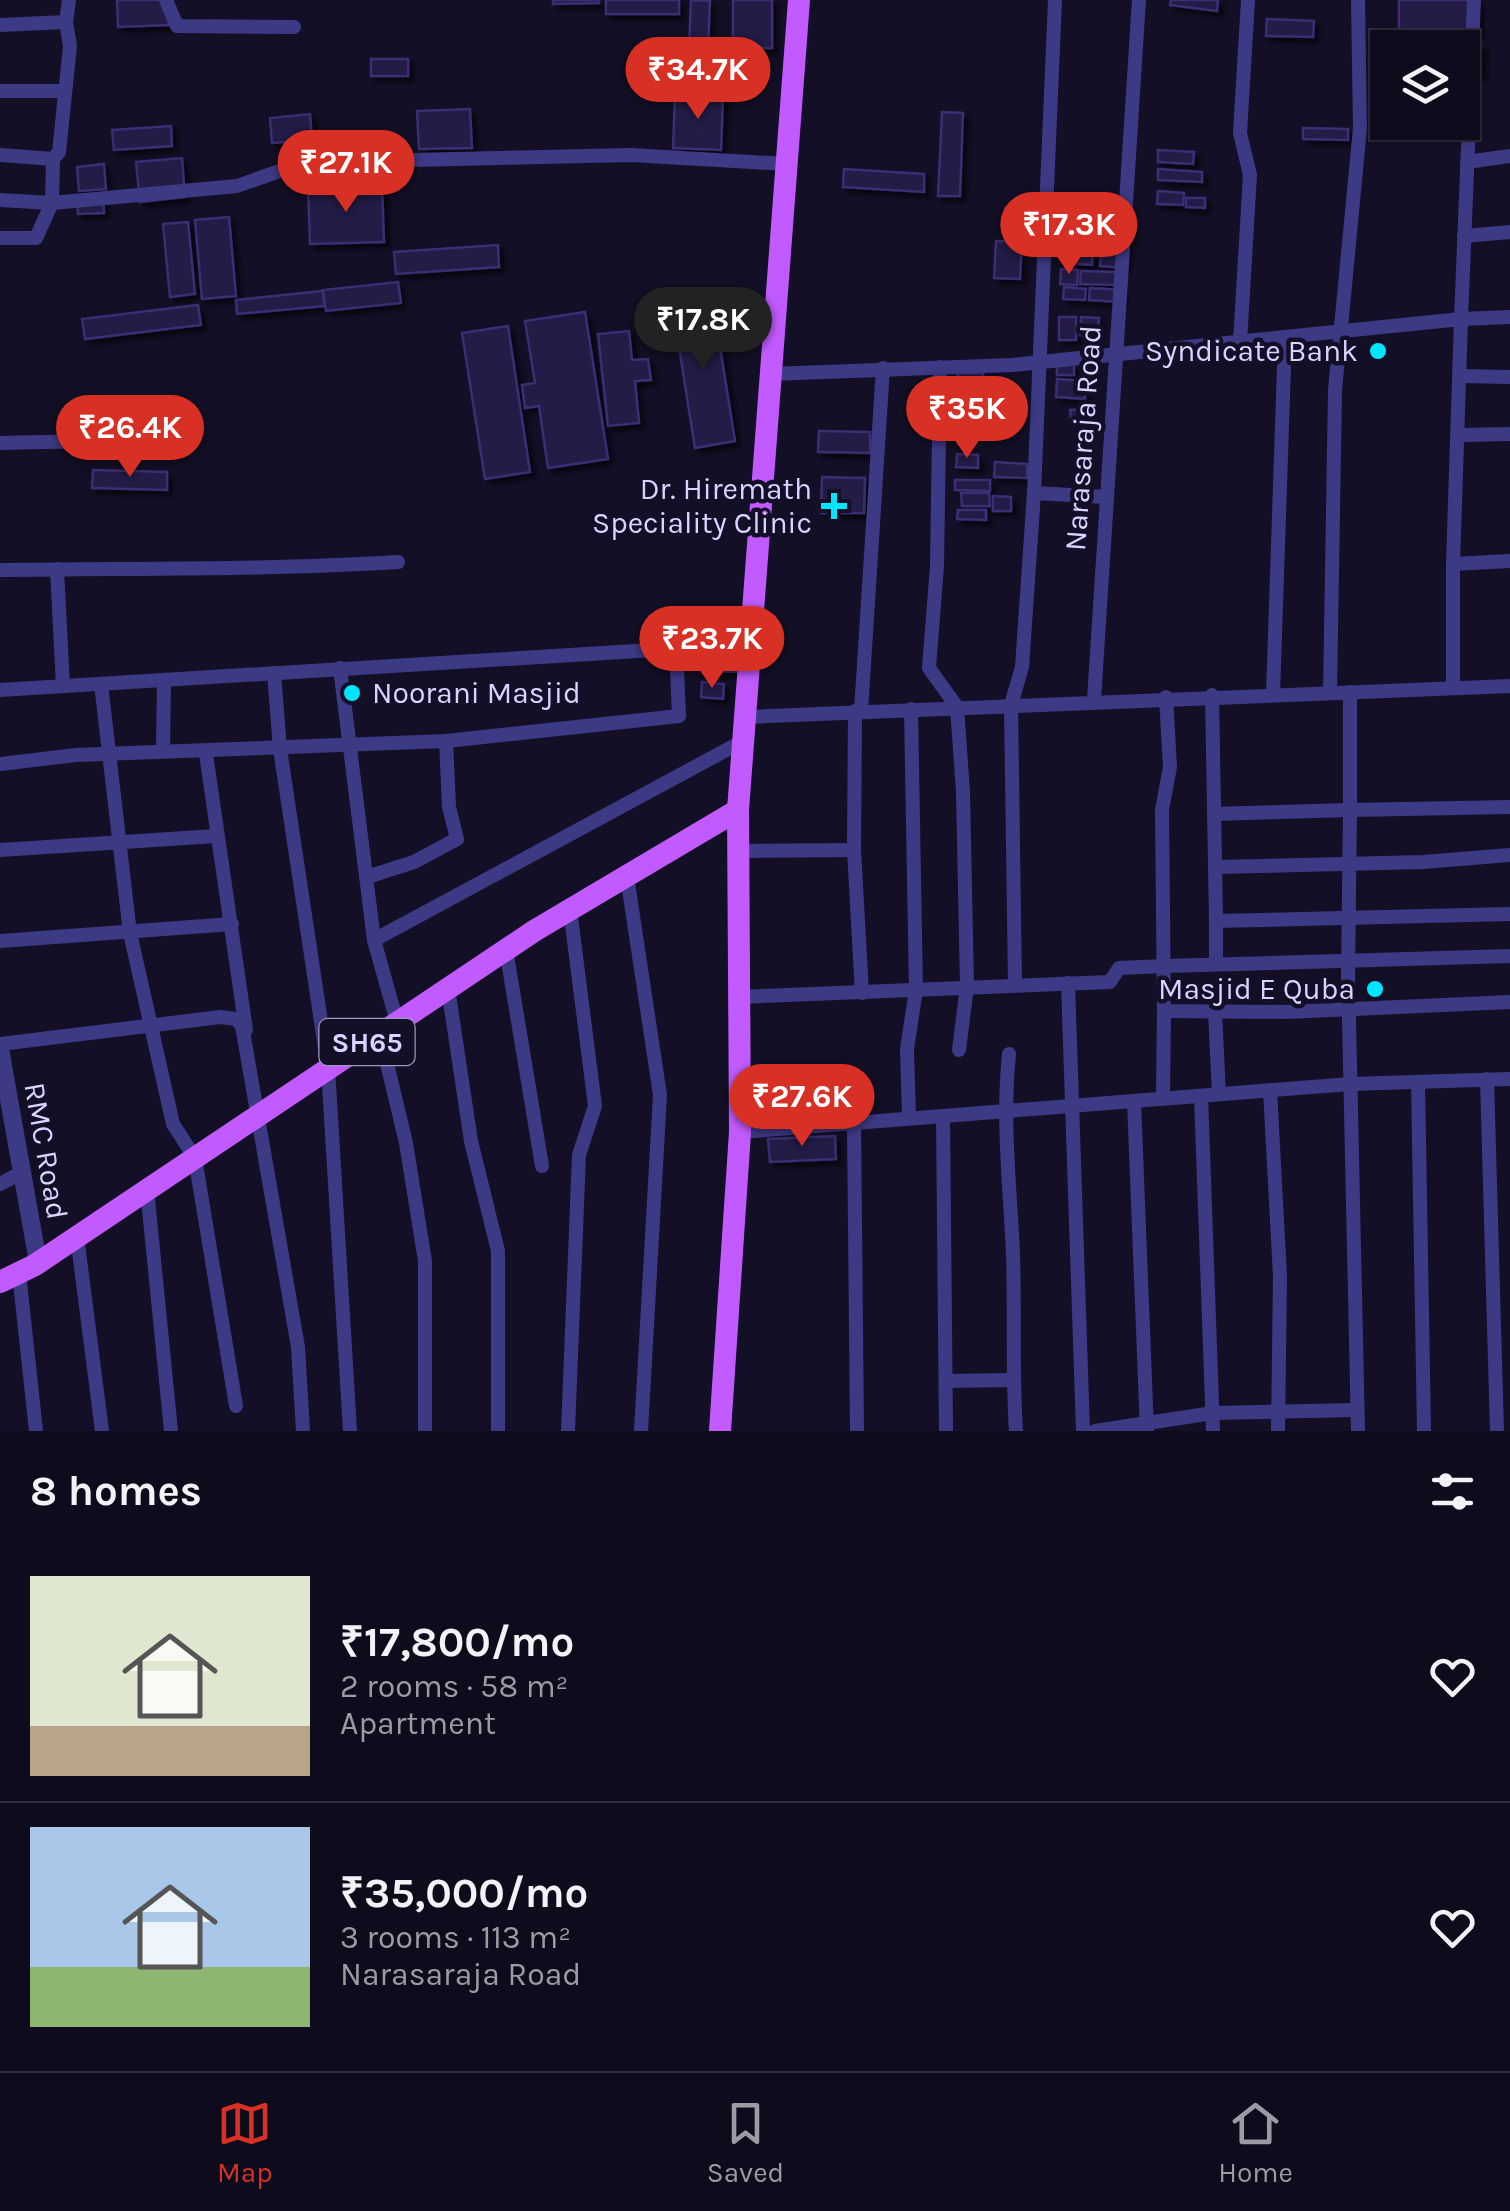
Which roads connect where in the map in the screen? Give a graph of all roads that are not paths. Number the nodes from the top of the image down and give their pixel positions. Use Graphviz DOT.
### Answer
graph roads {
  1 [pos="70,0"];
  2 [pos="166,0"];
  3 [pos="799,0"];
  4 [pos="1055,0"];
  5 [pos="1139,0"];
  6 [pos="1248,0"];
  7 [pos="1358,0"];
  8 [pos="1474,0"];
  9 [pos="66,22"];
  10 [pos="0,25"];
  11 [pos="294,27"];
  12 [pos="0,91"];
  13 [pos="62,91"];
  14 [pos="0,156"];
  15 [pos="1510,156"];
  16 [pos="53,158"];
  17 [pos="1467,162"];
  18 [pos="787,164"];
  19 [pos="0,200"];
  20 [pos="52,203"];
  21 [pos="1510,232"];
  22 [pos="1464,236"];
  23 [pos="0,238"];
  24 [pos="1510,317"];
  25 [pos="1461,320"];
  26 [pos="1341,331"];
  27 [pos="1285,337"];
  28 [pos="1240,342"];
  29 [pos="1116,356"];
  30 [pos="1040,363"];
  31 [pos="940,367"];
  32 [pos="883,368"];
  33 [pos="771,374"];
  34 [pos="1460,376"];
  35 [pos="1510,377"];
  36 [pos="1510,434"];
  37 [pos="1460,435"];
  38 [pos="90,441"];
  39 [pos="0,443"];
  40 [pos="1034,493"];
  41 [pos="1107,497"];
  42 [pos="1510,561"];
  43 [pos="398,562"];
  44 [pos="1453,564"];
  45 [pos="0,570"];
  46 [pos="56,570"];
  47 [pos="751,644"];
  48 [pos="676,646"];
  49 [pos="340,668"];
  50 [pos="274,673"];
  51 [pos="164,681"];
  52 [pos="101,684"];
  53 [pos="63,686"];
  54 [pos="1510,686"];
  55 [pos="1453,688"];
  56 [pos="0,690"];
  57 [pos="1330,692"];
  58 [pos="1350,692"];
  59 [pos="1273,694"];
  60 [pos="1212,696"];
  61 [pos="1166,697"];
  62 [pos="1094,700"];
  63 [pos="1011,705"];
  64 [pos="957,707"];
  65 [pos="911,709"];
  66 [pos="858,711"];
  67 [pos="745,717"];
  68 [pos="446,741"];
  69 [pos="744,741"];
  70 [pos="348,744"];
  71 [pos="280,749"];
  72 [pos="164,751"];
  73 [pos="206,754"];
  74 [pos="106,756"];
  75 [pos="0,764"];
  76 [pos="1510,807"];
  77 [pos="738,810"];
  78 [pos="1350,810"];
  79 [pos="1214,814"];
  80 [pos="216,836"];
  81 [pos="116,843"];
  82 [pos="0,850"];
  83 [pos="854,850"];
  84 [pos="738,851"];
  85 [pos="1510,855"];
  86 [pos="1350,862"];
  87 [pos="1215,866"];
  88 [pos="626,876"];
  89 [pos="367,878"];
  90 [pos="570,910"];
  91 [pos="1510,914"];
  92 [pos="1349,919"];
  93 [pos="1216,920"];
  94 [pos="232,924"];
  95 [pos="130,933"];
  96 [pos="0,940"];
  97 [pos="374,940"];
  98 [pos="506,949"];
  99 [pos="1510,956"];
  100 [pos="1348,960"];
  101 [pos="1216,964"];
  102 [pos="1165,966"];
  103 [pos="1068,983"];
  104 [pos="1015,984"];
  105 [pos="967,986"];
  106 [pos="448,988"];
  107 [pos="916,990"];
  108 [pos="862,994"];
  109 [pos="740,997"];
  110 [pos="1510,1002"];
  111 [pos="1349,1008"];
  112 [pos="1164,1011"];
  113 [pos="1215,1012"];
  114 [pos="148,1024"];
  115 [pos="389,1028"];
  116 [pos="247,1039"];
  117 [pos="0,1047"];
  118 [pos="959,1050"];
  119 [pos="1009,1054"];
  120 [pos="328,1068"];
  121 [pos="1510,1078"];
  122 [pos="1487,1079"];
  123 [pos="1418,1082"];
  124 [pos="1350,1084"];
  125 [pos="0,1089"];
  126 [pos="1270,1090"];
  127 [pos="1218,1094"];
  128 [pos="1201,1096"];
  129 [pos="1164,1098"];
  130 [pos="1134,1101"];
  131 [pos="1070,1106"];
  132 [pos="1004,1111"];
  133 [pos="260,1114"];
  134 [pos="943,1116"];
  135 [pos="909,1118"];
  136 [pos="854,1123"];
  137 [pos="740,1132"];
  138 [pos="195,1158"];
  139 [pos="542,1166"];
  140 [pos="8,1179"];
  141 [pos="147,1190"];
  142 [pos="77,1236"];
  143 [pos="23,1270"];
  144 [pos="1013,1380"];
  145 [pos="946,1381"];
  146 [pos="236,1406"];
  147 [pos="1358,1410"];
  148 [pos="1278,1412"];
  149 [pos="1213,1413"];
  150 [pos="1146,1427"];
  151 [pos="36,1431"];
  152 [pos="102,1431"];
  153 [pos="170,1431"];
  154 [pos="303,1431"];
  155 [pos="350,1431"];
  156 [pos="424,1431"];
  157 [pos="498,1431"];
  158 [pos="568,1431"];
  159 [pos="641,1431"];
  160 [pos="720,1431"];
  161 [pos="857,1431"];
  162 [pos="946,1431"];
  163 [pos="1016,1431"];
  164 [pos="1082,1431"];
  165 [pos="1095,1431"];
  166 [pos="1213,1431"];
  167 [pos="1278,1431"];
  168 [pos="1358,1431"];
  169 [pos="1424,1431"];
  170 [pos="1497,1431"];
  1 -- 9 [label="street"];
  2 -- 11 [label="street"];
  3 -- 18 [label="main road"];
  4 -- 30 [label="street"];
  5 -- 29 [label="street, Narasaraja Road"];
  6 -- 28 [label="street"];
  7 -- 26 [label="street"];
  8 -- 17 [label="street"];
  9 -- 10 [label="street"];
  9 -- 13 [label="street"];
  12 -- 13 [label="street"];
  13 -- 16 [label="street"];
  14 -- 16 [label="street"];
  15 -- 17 [label="street"];
  16 -- 20 [label="street"];
  17 -- 22 [label="street"];
  18 -- 20 [label="street"];
  18 -- 33 [label="main road"];
  19 -- 20 [label="street"];
  20 -- 23 [label="street"];
  21 -- 22 [label="street"];
  22 -- 25 [label="street"];
  24 -- 25 [label="street"];
  25 -- 26 [label="street"];
  25 -- 34 [label="street"];
  26 -- 27 [label="street"];
  26 -- 57 [label="street"];
  27 -- 28 [label="street"];
  27 -- 59 [label="street"];
  28 -- 29 [label="street"];
  29 -- 30 [label="street"];
  29 -- 41 [label="street, Narasaraja Road"];
  30 -- 31 [label="street"];
  30 -- 40 [label="street"];
  31 -- 32 [label="street"];
  31 -- 64 [label="street"];
  32 -- 33 [label="street"];
  32 -- 66 [label="street"];
  33 -- 47 [label="main road"];
  34 -- 35 [label="street"];
  34 -- 37 [label="street"];
  36 -- 37 [label="street"];
  37 -- 44 [label="street"];
  38 -- 39 [label="street"];
  40 -- 41 [label="street"];
  40 -- 63 [label="street"];
  41 -- 62 [label="street, Narasaraja Road"];
  42 -- 44 [label="street"];
  43 -- 46 [label="street"];
  44 -- 55 [label="street"];
  45 -- 46 [label="street"];
  46 -- 53 [label="street"];
  47 -- 48 [label="street"];
  47 -- 67 [label="main road"];
  48 -- 49 [label="street"];
  48 -- 68 [label="street"];
  49 -- 50 [label="street"];
  49 -- 70 [label="street"];
  50 -- 51 [label="street"];
  50 -- 71 [label="street"];
  51 -- 52 [label="street"];
  51 -- 72 [label="street"];
  52 -- 53 [label="street"];
  52 -- 74 [label="street"];
  53 -- 56 [label="street"];
  54 -- 55 [label="street"];
  55 -- 58 [label="street"];
  57 -- 58 [label="street"];
  57 -- 59 [label="street"];
  58 -- 78 [label="street"];
  59 -- 60 [label="street"];
  60 -- 61 [label="street"];
  60 -- 79 [label="street"];
  61 -- 62 [label="street"];
  61 -- 102 [label="street"];
  62 -- 63 [label="street"];
  63 -- 64 [label="street"];
  63 -- 104 [label="street"];
  64 -- 65 [label="street"];
  64 -- 105 [label="street"];
  65 -- 66 [label="street"];
  65 -- 107 [label="street"];
  66 -- 67 [label="street"];
  66 -- 83 [label="street"];
  67 -- 69 [label="main road"];
  68 -- 70 [label="street"];
  68 -- 89 [label="street"];
  69 -- 77 [label="main road"];
  69 -- 97 [label="street"];
  70 -- 71 [label="street"];
  70 -- 89 [label="street"];
  71 -- 73 [label="street"];
  71 -- 120 [label="street"];
  72 -- 73 [label="street"];
  72 -- 74 [label="street"];
  73 -- 80 [label="street"];
  74 -- 75 [label="street"];
  74 -- 81 [label="street"];
  76 -- 78 [label="street"];
  77 -- 84 [label="main road"];
  77 -- 88 [label="main road, SH65"];
  78 -- 79 [label="street"];
  78 -- 86 [label="street"];
  79 -- 87 [label="street"];
  80 -- 81 [label="street"];
  80 -- 94 [label="street"];
  81 -- 82 [label="street"];
  81 -- 95 [label="street"];
  83 -- 84 [label="street"];
  83 -- 108 [label="street"];
  84 -- 109 [label="main road"];
  85 -- 86 [label="street"];
  86 -- 87 [label="street"];
  86 -- 92 [label="street"];
  87 -- 93 [label="street"];
  88 -- 90 [label="main road, SH65"];
  88 -- 159 [label="street"];
  89 -- 97 [label="street"];
  90 -- 98 [label="main road, SH65"];
  90 -- 158 [label="street"];
  91 -- 92 [label="street"];
  92 -- 93 [label="street"];
  92 -- 100 [label="street"];
  93 -- 101 [label="street"];
  94 -- 95 [label="street"];
  94 -- 116 [label="street"];
  95 -- 96 [label="street"];
  95 -- 114 [label="street"];
  97 -- 115 [label="street"];
  98 -- 106 [label="main road, SH65"];
  98 -- 139 [label="street"];
  99 -- 100 [label="street"];
  100 -- 101 [label="street"];
  100 -- 111 [label="street"];
  101 -- 102 [label="street"];
  102 -- 103 [label="street"];
  102 -- 112 [label="street"];
  103 -- 104 [label="street"];
  103 -- 131 [label="street"];
  104 -- 105 [label="street"];
  105 -- 107 [label="street"];
  105 -- 118 [label="street"];
  106 -- 115 [label="main road, SH65"];
  106 -- 157 [label="street"];
  107 -- 108 [label="street"];
  107 -- 135 [label="street"];
  108 -- 109 [label="street"];
  109 -- 137 [label="main road"];
  110 -- 111 [label="street"];
  111 -- 113 [label="street"];
  111 -- 124 [label="street"];
  112 -- 113 [label="street"];
  112 -- 129 [label="street"];
  113 -- 127 [label="street"];
  114 -- 116 [label="street"];
  114 -- 117 [label="street"];
  114 -- 138 [label="street"];
  115 -- 120 [label="main road, SH65"];
  115 -- 156 [label="street"];
  116 -- 133 [label="street"];
  117 -- 143 [label="street, RMC Road"];
  119 -- 132 [label="street"];
  120 -- 133 [label="main road, SH65"];
  120 -- 155 [label="street"];
  121 -- 122 [label="street"];
  122 -- 123 [label="street"];
  122 -- 170 [label="street"];
  123 -- 124 [label="street"];
  123 -- 169 [label="street"];
  124 -- 126 [label="street"];
  124 -- 147 [label="street"];
  125 -- 140 [label="street, RMC Road"];
  126 -- 127 [label="street"];
  126 -- 148 [label="street"];
  127 -- 128 [label="street"];
  128 -- 129 [label="street"];
  128 -- 149 [label="street"];
  129 -- 130 [label="street"];
  130 -- 131 [label="street"];
  130 -- 150 [label="street"];
  131 -- 132 [label="street"];
  131 -- 164 [label="street"];
  132 -- 134 [label="street"];
  132 -- 144 [label="street"];
  133 -- 138 [label="main road, SH65"];
  133 -- 154 [label="street"];
  134 -- 135 [label="street"];
  134 -- 145 [label="street"];
  135 -- 136 [label="street"];
  136 -- 137 [label="street"];
  136 -- 161 [label="street"];
  137 -- 160 [label="main road"];
  138 -- 141 [label="main road, SH65"];
  138 -- 146 [label="street"];
  140 -- 143 [label="street, RMC Road"];
  141 -- 142 [label="main road, SH65"];
  141 -- 153 [label="street"];
  142 -- 143 [label="main road, SH65"];
  142 -- 152 [label="street"];
  143 -- 151 [label="street"];
  144 -- 145 [label="street"];
  144 -- 163 [label="street"];
  145 -- 162 [label="street"];
  147 -- 148 [label="street"];
  147 -- 168 [label="street"];
  148 -- 149 [label="street"];
  148 -- 167 [label="street"];
  149 -- 150 [label="street"];
  149 -- 166 [label="street"];
  150 -- 165 [label="street"];
}
